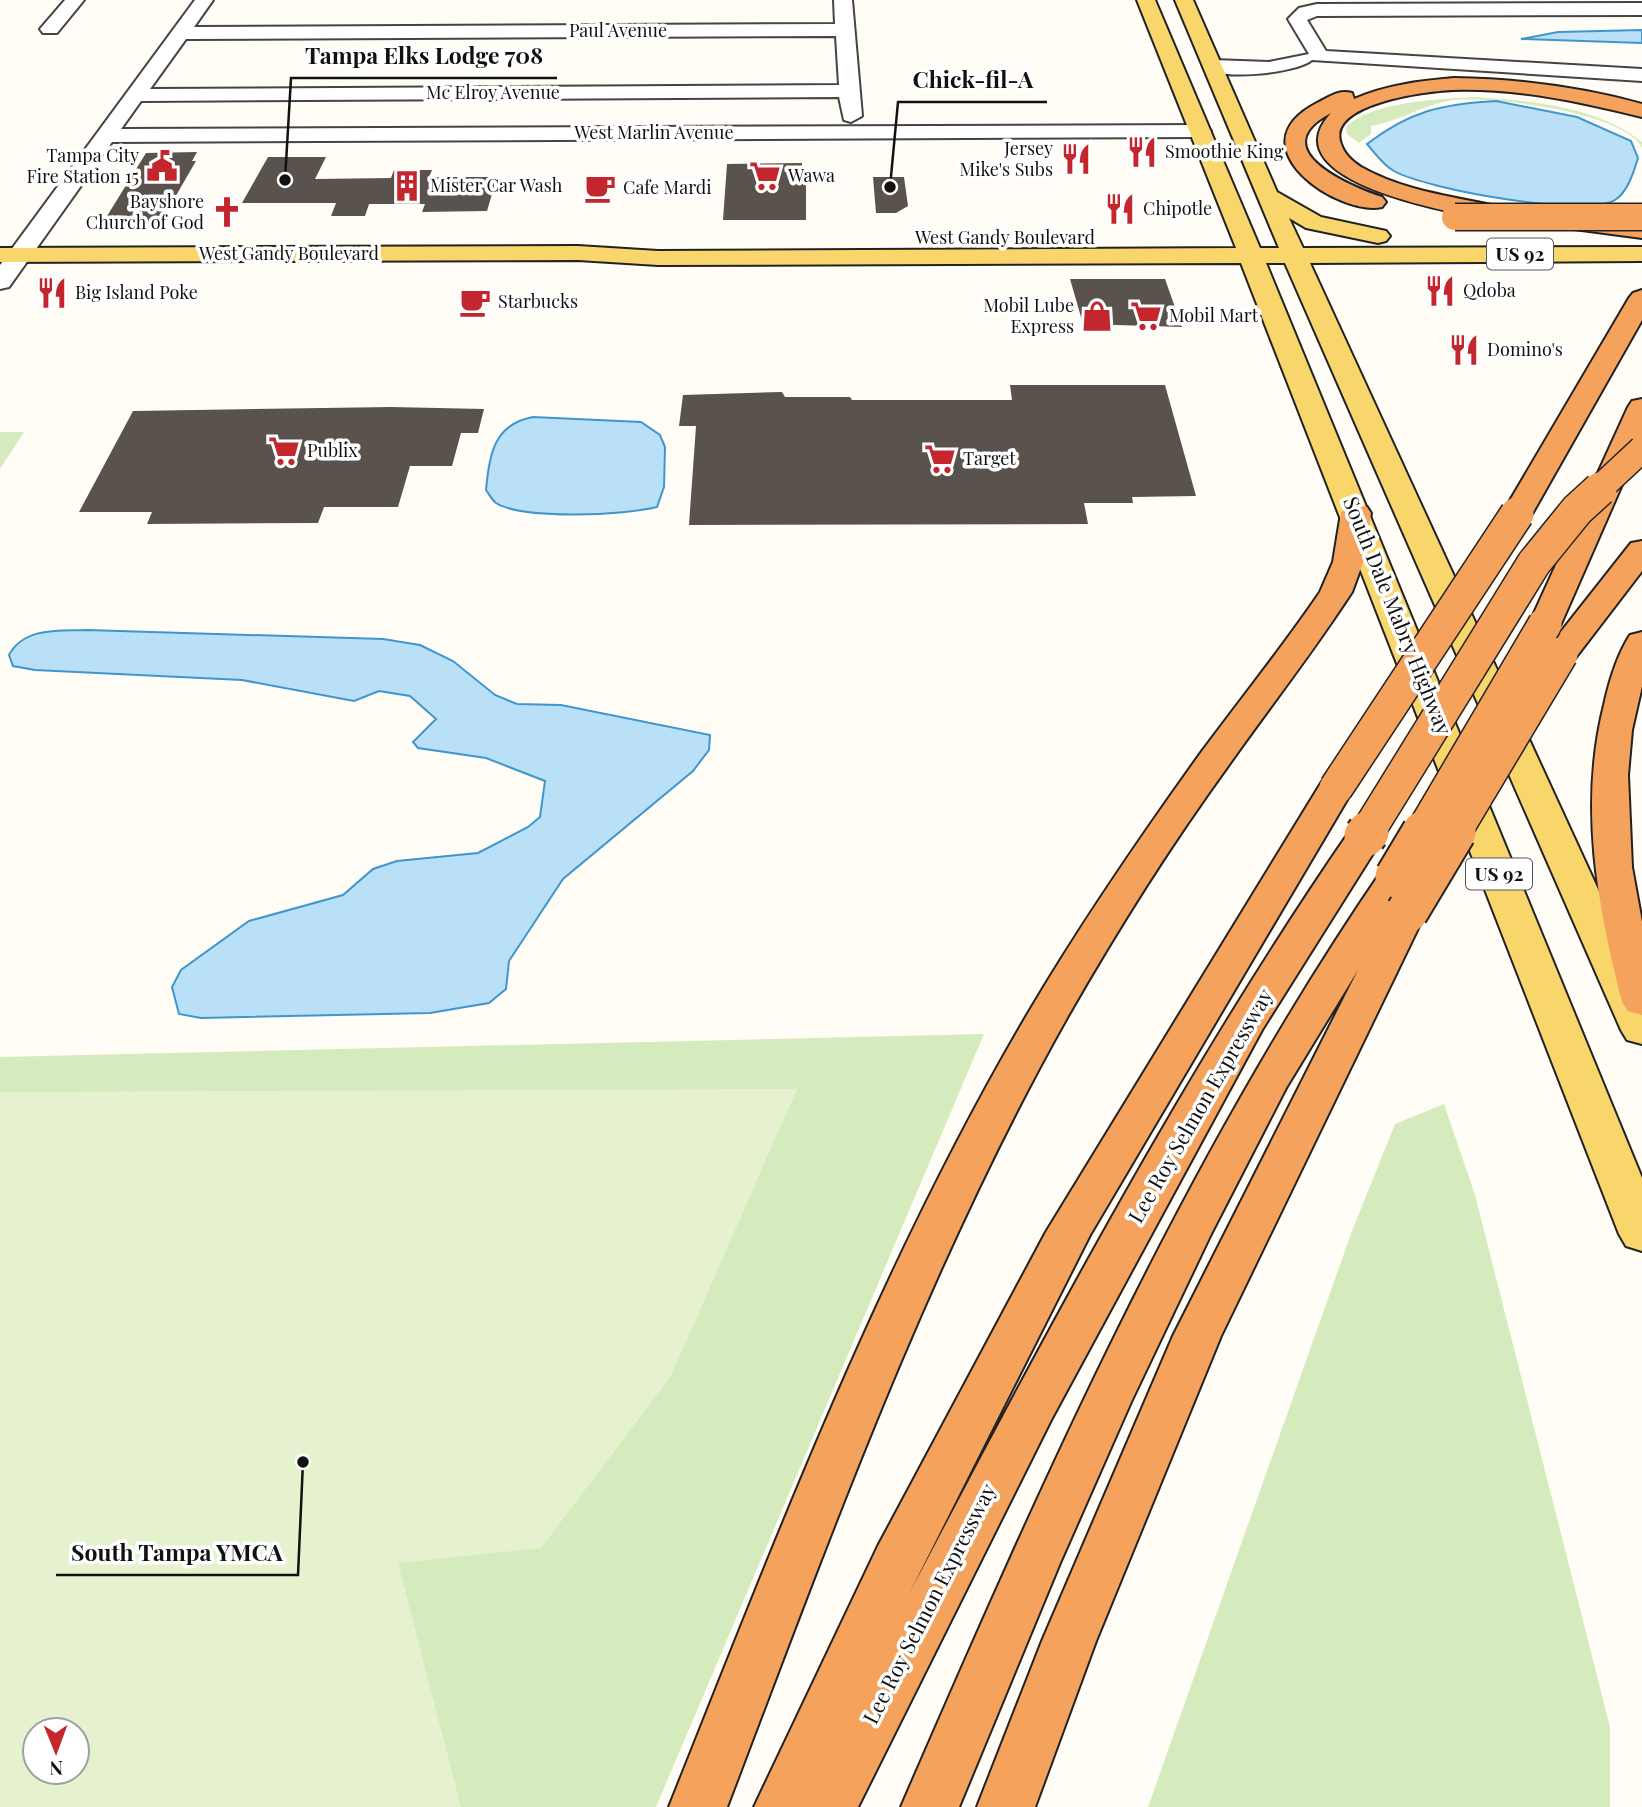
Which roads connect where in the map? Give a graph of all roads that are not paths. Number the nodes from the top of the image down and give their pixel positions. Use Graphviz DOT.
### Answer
graph roads {
  1 [pos="75,0"];
  2 [pos="204,0"];
  3 [pos="843,0"];
  4 [pos="1146,0"];
  5 [pos="1184,0"];
  6 [pos="1642,9"];
  7 [pos="50,29"];
  8 [pos="845,30"];
  9 [pos="181,33"];
  10 [pos="1312,58"];
  11 [pos="1173,66"];
  12 [pos="1223,66"];
  13 [pos="1642,75"];
  14 [pos="848,91"];
  15 [pos="137,94"];
  16 [pos="1642,94"];
  17 [pos="1642,111"];
  18 [pos="1200,131"];
  19 [pos="853,132"];
  20 [pos="108,136"];
  21 [pos="1268,196"];
  22 [pos="1642,217"];
  23 [pos="1642,233"];
  24 [pos="1378,236"];
  25 [pos="1247,246"];
  26 [pos="1290,246"];
  27 [pos="1642,254"];
  28 [pos="9,255"];
  29 [pos="1399,255"];
  30 [pos="0,282"];
  31 [pos="1308,285"];
  32 [pos="1642,298"];
  33 [pos="1642,407"];
  34 [pos="1642,449"];
  35 [pos="1642,475"];
  36 [pos="1356,513"];
  37 [pos="1642,550"];
  38 [pos="1545,624"];
  39 [pos="1642,642"];
  40 [pos="1402,895"];
  41 [pos="1642,1002"];
  42 [pos="1642,1030"];
  43 [pos="1642,1234"];
  44 [pos="698,1807"];
  45 [pos="783,1807"];
  46 [pos="828,1807"];
  47 [pos="930,1807"];
  48 [pos="1006,1807"];
  1 -- 7 [label="street"];
  2 -- 9 [label="street"];
  3 -- 8 [label="street"];
  4 -- 11 [label="main road, South Dale Mabry Highway"];
  5 -- 12 [label="main road"];
  6 -- 10 [label="street"];
  8 -- 9 [label="street, Paul Avenue"];
  8 -- 14 [label="street"];
  9 -- 15 [label="street"];
  10 -- 12 [label="street"];
  10 -- 13 [label="street"];
  11 -- 12 [label="main road"];
  11 -- 18 [label="main road, South Dale Mabry Highway"];
  12 -- 21 [label="main road"];
  14 -- 15 [label="street, Mc Elroy Avenue"];
  14 -- 19 [label="street"];
  15 -- 20 [label="street"];
  16 -- 22 [label="highway, bridge"];
  17 -- 23 [label="highway"];
  18 -- 19 [label="street, West Marlin Avenue"];
  18 -- 25 [label="main road, South Dale Mabry Highway"];
  19 -- 20 [label="street, West Marlin Avenue"];
  20 -- 28 [label="street"];
  21 -- 24 [label="main road"];
  21 -- 26 [label="main road"];
  23 -- 24 [label="main road, West Gandy Boulevard / US 92"];
  24 -- 26 [label="main road, West Gandy Boulevard / US 92"];
  25 -- 26 [label="main road, West Gandy Boulevard"];
  25 -- 28 [label="main road, West Gandy Boulevard"];
  25 -- 36 [label="main road, South Dale Mabry Highway / US 92"];
  26 -- 29 [label="main road, West Gandy Boulevard"];
  26 -- 31 [label="main road"];
  27 -- 29 [label="main road, West Gandy Boulevard / US 92"];
  28 -- 30 [label="street"];
  29 -- 31 [label="main road, US 92"];
  31 -- 42 [label="main road, US 92"];
  32 -- 45 [label="highway, bridge"];
  33 -- 38 [label="highway"];
  34 -- 46 [label="highway, Lee Roy Selmon Expressway, bridge"];
  35 -- 38 [label="highway"];
  36 -- 43 [label="main road, South Dale Mabry Highway / US 92"];
  36 -- 44 [label="highway"];
  37 -- 40 [label="highway, bridge"];
  38 -- 40 [label="highway, bridge"];
  39 -- 41 [label="highway"];
  40 -- 47 [label="highway"];
  40 -- 48 [label="highway"];
}
